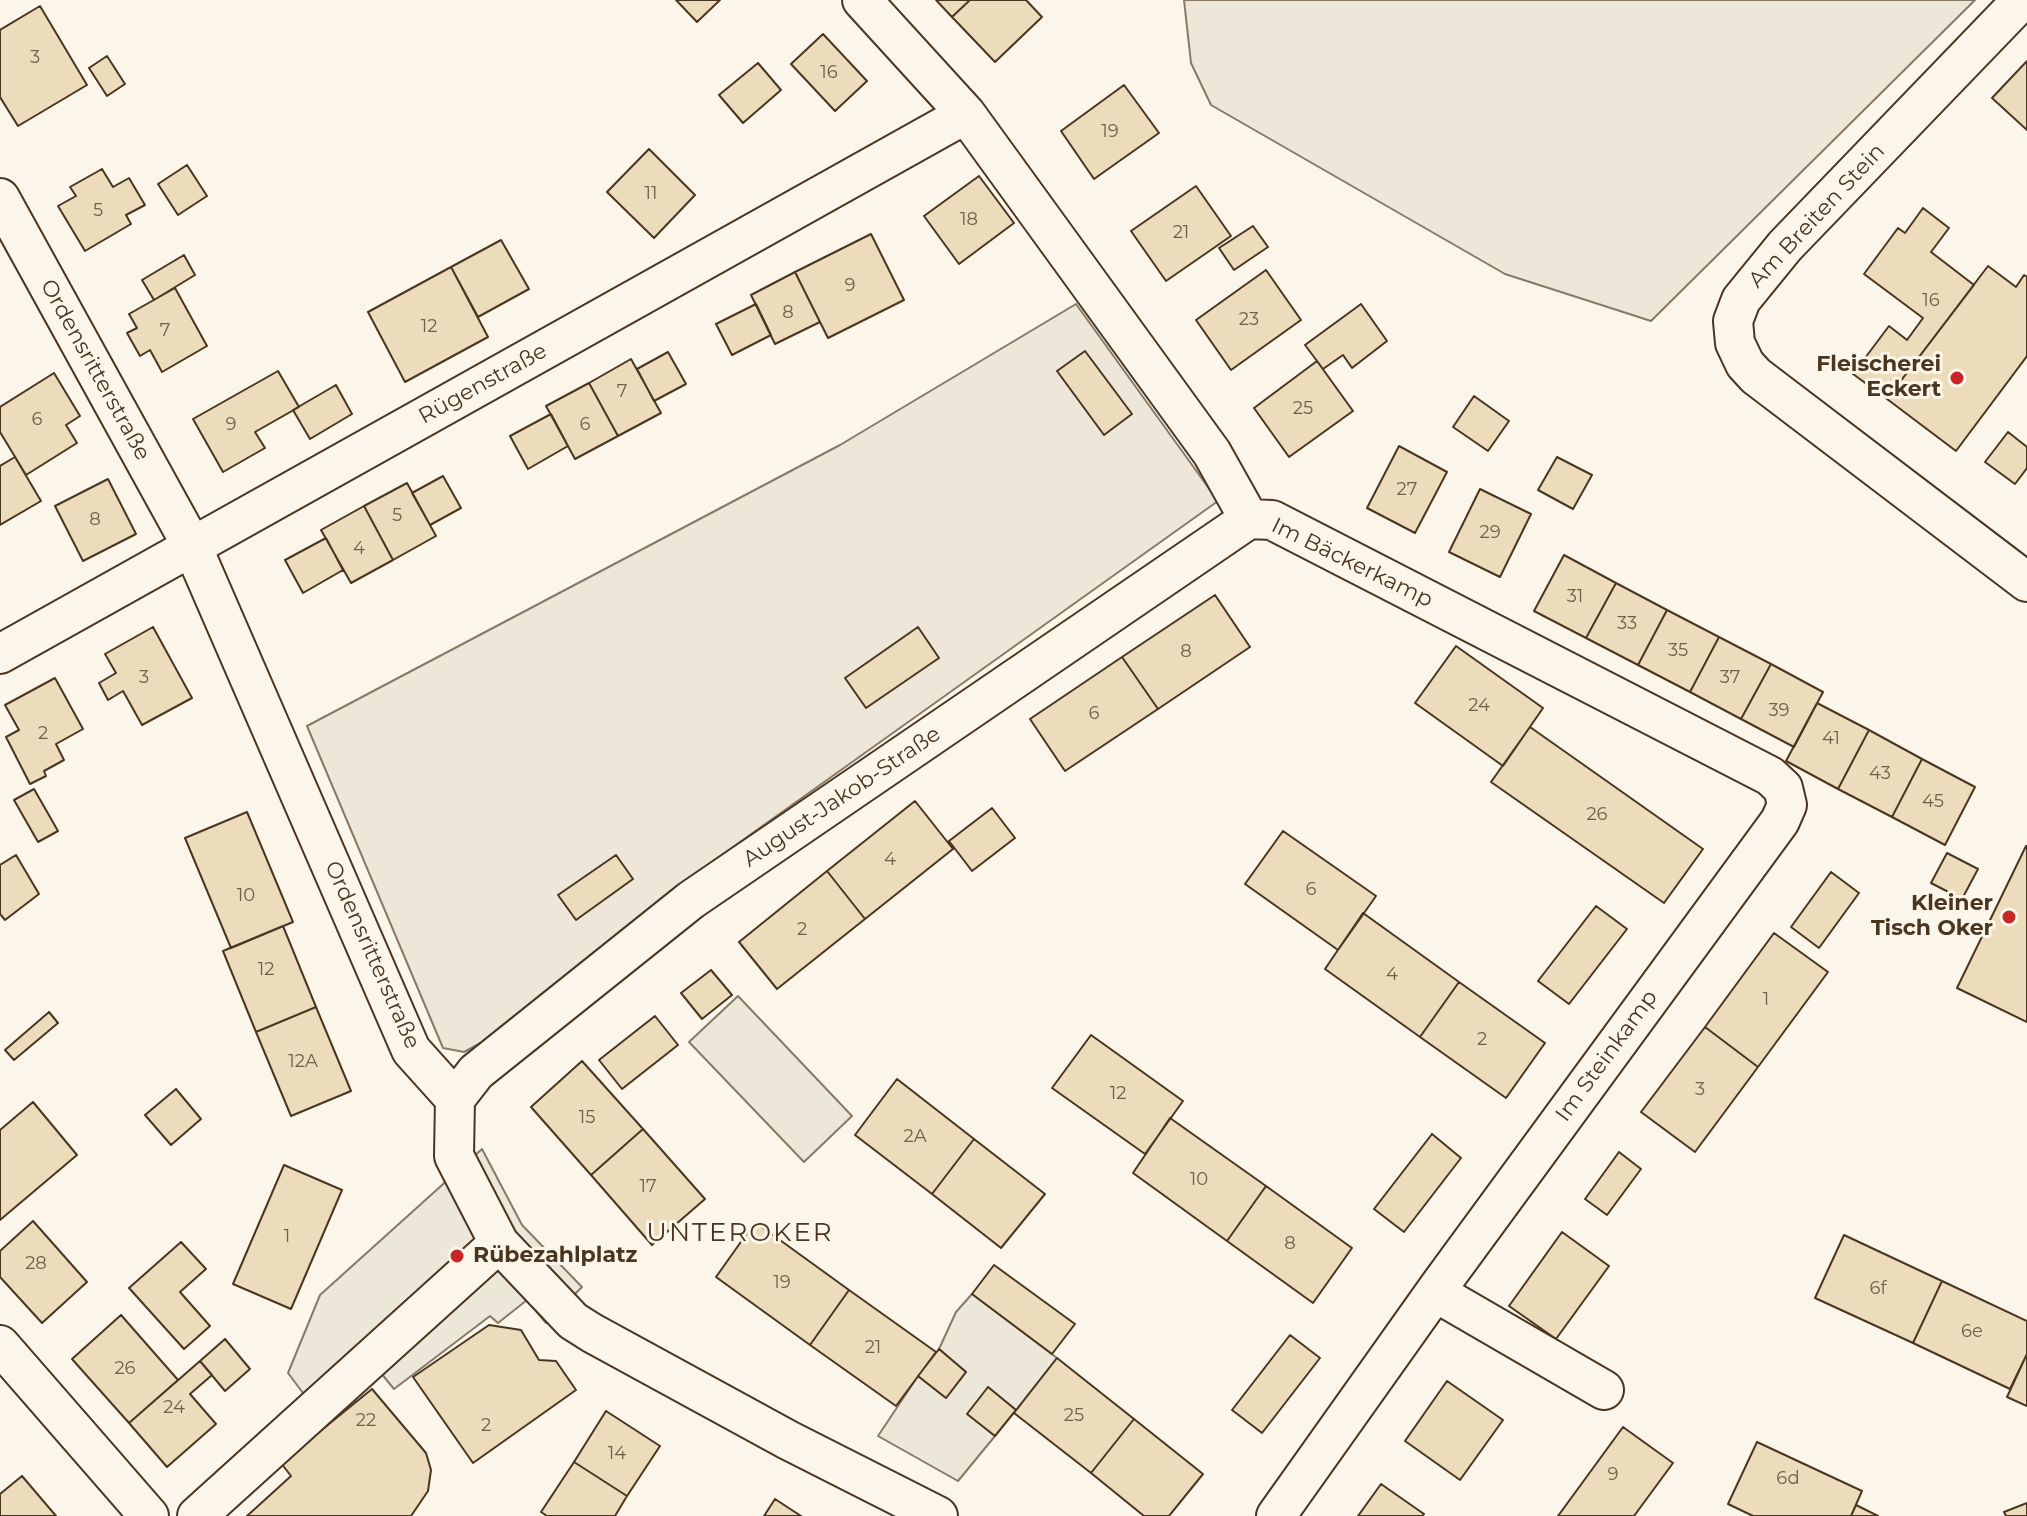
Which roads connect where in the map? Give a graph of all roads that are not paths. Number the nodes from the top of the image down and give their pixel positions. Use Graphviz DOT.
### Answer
graph roads {
  1 [pos="862,0"];
  2 [pos="2022,0"];
  3 [pos="966,114"];
  4 [pos="0,198"];
  5 [pos="1249,519"];
  6 [pos="192,546"];
  7 [pos="2027,582"];
  8 [pos="0,654"];
  9 [pos="1780,821"];
  10 [pos="455,1099"];
  11 [pos="499,1243"];
  12 [pos="1435,1292"];
  13 [pos="0,1345"];
  14 [pos="1604,1390"];
  15 [pos="149,1516"];
  16 [pos="197,1516"];
  17 [pos="938,1516"];
  18 [pos="1276,1516"];
  1 -- 3 [label="street, Im Bäckerkamp"];
  2 -- 7 [label="street, Am Breiten Stein"];
  3 -- 5 [label="street, Im Bäckerkamp"];
  3 -- 6 [label="street, Rügenstraße"];
  4 -- 6 [label="street, Ordensritterstraße"];
  5 -- 9 [label="street, Im Bäckerkamp"];
  5 -- 10 [label="street, August-Jakob-Straße"];
  6 -- 8 [label="street, Rügenstraße"];
  6 -- 10 [label="street, Ordensritterstraße"];
  9 -- 12 [label="street, Im Steinkamp"];
  10 -- 11 [label="street"];
  11 -- 16 [label="street"];
  11 -- 17 [label="street"];
  12 -- 14 [label="street"];
  12 -- 18 [label="street, Im Steinkamp"];
  13 -- 15 [label="street"];
}
